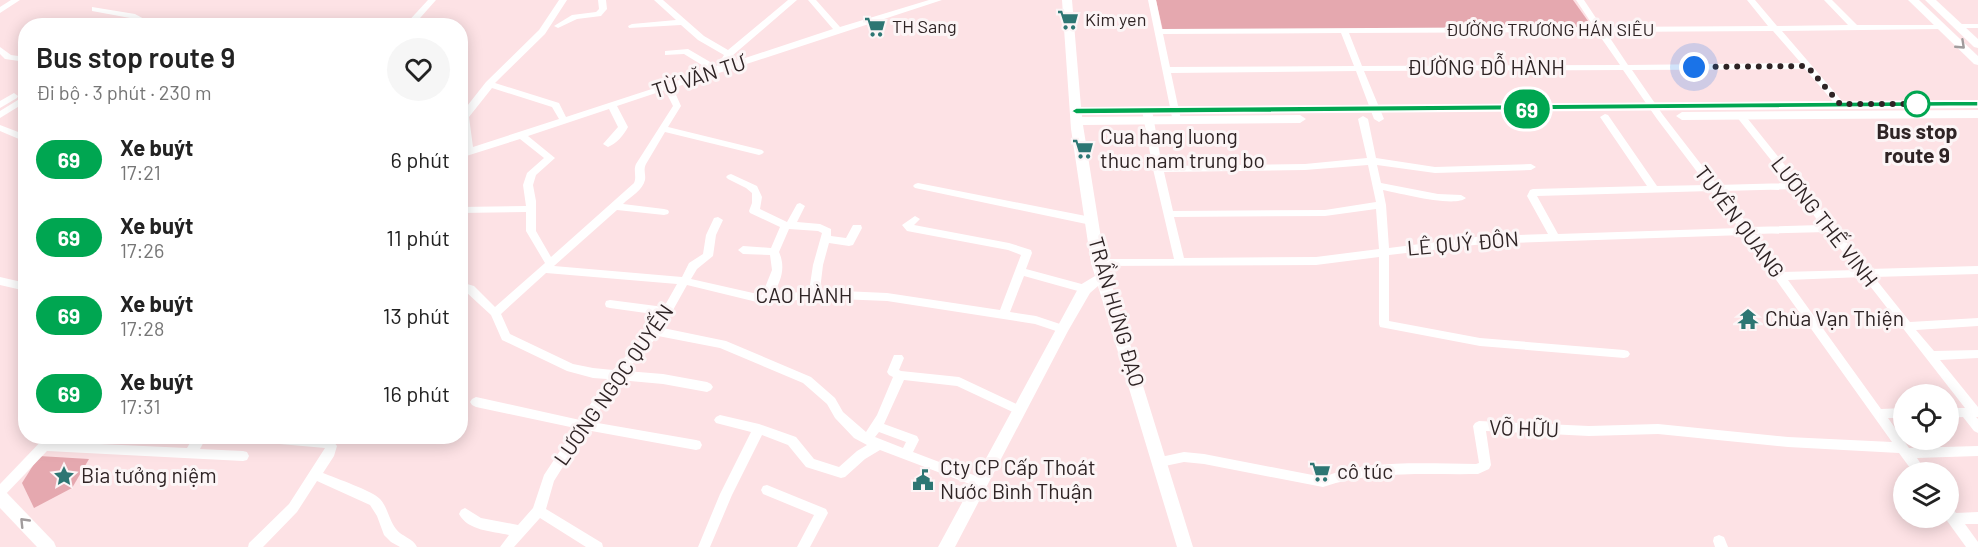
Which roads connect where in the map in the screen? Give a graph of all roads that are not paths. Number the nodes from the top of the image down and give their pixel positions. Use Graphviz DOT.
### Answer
graph roads {
  1 [pos="16,0"];
  2 [pos="432,0"];
  3 [pos="563,0"];
  4 [pos="603,0"];
  5 [pos="793,0"];
  6 [pos="812,0"];
  7 [pos="938,0"];
  8 [pos="1067,0"];
  9 [pos="1152,0"];
  10 [pos="1580,0"];
  11 [pos="1751,0"];
  12 [pos="1828,0"];
  13 [pos="1913,0"];
  14 [pos="1930,0"];
  15 [pos="662,1"];
  16 [pos="96,9"];
  17 [pos="0,11"];
  18 [pos="140,18"];
  19 [pos="415,18"];
  20 [pos="681,20"];
  21 [pos="558,26"];
  22 [pos="632,26"];
  23 [pos="1957,26"];
  24 [pos="1978,26"];
  25 [pos="1942,27"];
  26 [pos="1775,28"];
  27 [pos="1855,28"];
  28 [pos="1600,29"];
  29 [pos="838,30"];
  30 [pos="1344,31"];
  31 [pos="1159,32"];
  32 [pos="1978,45"];
  33 [pos="0,50"];
  34 [pos="668,53"];
  35 [pos="729,54"];
  36 [pos="18,59"];
  37 [pos="1978,62"];
  38 [pos="1807,66"];
  39 [pos="1626,67"];
  40 [pos="1359,69"];
  41 [pos="1166,70"];
  42 [pos="718,71"];
  43 [pos="489,84"];
  44 [pos="669,87"];
  45 [pos="14,96"];
  46 [pos="18,103"];
  47 [pos="1840,104"];
  48 [pos="1978,104"];
  49 [pos="0,105"];
  50 [pos="612,106"];
  51 [pos="468,112"];
  52 [pos="1657,112"];
  53 [pos="1978,114"];
  54 [pos="0,115"];
  55 [pos="1174,115"];
  56 [pos="1378,115"];
  57 [pos="1076,116"];
  58 [pos="1148,116"];
  59 [pos="1741,116"];
  60 [pos="1605,117"];
  61 [pos="1363,119"];
  62 [pos="564,121"];
  63 [pos="0,128"];
  64 [pos="664,129"];
  65 [pos="521,135"];
  66 [pos="18,136"];
  67 [pos="608,144"];
  68 [pos="468,152"];
  69 [pos="759,152"];
  70 [pos="1372,161"];
  71 [pos="1531,167"];
  72 [pos="1158,169"];
  73 [pos="731,177"];
  74 [pos="918,186"];
  75 [pos="1377,186"];
  76 [pos="1796,186"];
  77 [pos="1653,188"];
  78 [pos="1714,188"];
  79 [pos="1461,198"];
  80 [pos="614,206"];
  81 [pos="800,206"];
  82 [pos="1381,206"];
  83 [pos="531,209"];
  84 [pos="468,210"];
  85 [pos="664,212"];
  86 [pos="1171,214"];
  87 [pos="915,219"];
  88 [pos="718,220"];
  89 [pos="1091,221"];
  90 [pos="789,225"];
  91 [pos="857,228"];
  92 [pos="1829,228"];
  93 [pos="1747,231"];
  94 [pos="1554,237"];
  95 [pos="827,239"];
  96 [pos="743,250"];
  97 [pos="774,252"];
  98 [pos="1384,252"];
  99 [pos="1180,262"];
  100 [pos="1098,263"];
  101 [pos="547,266"];
  102 [pos="1978,270"];
  103 [pos="1020,271"];
  104 [pos="1865,273"];
  105 [pos="1778,276"];
  106 [pos="1103,279"];
  107 [pos="0,281"];
  108 [pos="685,281"];
  109 [pos="18,284"];
  110 [pos="468,288"];
  111 [pos="1086,290"];
  112 [pos="814,294"];
  113 [pos="765,300"];
  114 [pos="610,304"];
  115 [pos="667,312"];
  116 [pos="495,313"];
  117 [pos="1003,316"];
  118 [pos="1978,322"];
  119 [pos="1906,326"];
  120 [pos="1062,328"];
  121 [pos="656,331"];
  122 [pos="1624,354"];
  123 [pos="1978,354"];
  124 [pos="1930,356"];
  125 [pos="898,358"];
  126 [pos="900,375"];
  127 [pos="615,376"];
  128 [pos="707,387"];
  129 [pos="476,402"];
  130 [pos="1019,410"];
  131 [pos="1973,412"];
  132 [pos="1893,413"];
  133 [pos="1878,414"];
  134 [pos="720,420"];
  135 [pos="583,425"];
  136 [pos="876,426"];
  137 [pos="1978,428"];
  138 [pos="759,429"];
  139 [pos="1893,435"];
  140 [pos="874,441"];
  141 [pos="196,444"];
  142 [pos="330,444"];
  143 [pos="696,445"];
  144 [pos="45,446"];
  145 [pos="1893,449"];
  146 [pos="1904,450"];
  147 [pos="1978,452"];
  148 [pos="190,454"];
  149 [pos="906,454"];
  150 [pos="243,456"];
  151 [pos="1160,462"];
  152 [pos="1913,462"];
  153 [pos="316,475"];
  154 [pos="980,483"];
  155 [pos="767,490"];
  156 [pos="0,492"];
  157 [pos="0,497"];
  158 [pos="539,511"];
  159 [pos="465,514"];
  160 [pos="1959,516"];
  161 [pos="1978,518"];
  162 [pos="1959,526"];
  163 [pos="521,531"];
  164 [pos="48,547"];
  165 [pos="254,547"];
  166 [pos="411,547"];
  167 [pos="506,547"];
  168 [pos="597,547"];
  169 [pos="704,547"];
  170 [pos="803,547"];
  171 [pos="945,547"];
  172 [pos="1185,547"];
  173 [pos="1974,547"];
  1 -- 17 [label="street"];
  2 -- 19 [label="street"];
  3 -- 43 [label="street"];
  4 -- 21 [label="street"];
  5 -- 35 [label="street"];
  6 -- 29 [label="street"];
  7 -- 29 [label="street, TỪ VĂN TƯ"];
  8 -- 57 [label="main road, TRẦN HƯNG ĐẠO"];
  9 -- 31 [label="street"];
  10 -- 28 [label="street, TUYÊN QUANG"];
  11 -- 26 [label="street"];
  12 -- 27 [label="street"];
  13 -- 25 [label="main road"];
  14 -- 23 [label="main road"];
  15 -- 20 [label="street"];
  16 -- 18 [label="street"];
  20 -- 22 [label="street"];
  20 -- 35 [label="street"];
  23 -- 24 [label="street"];
  23 -- 32 [label="main road"];
  25 -- 27 [label="street, ĐƯỜNG TRƯƠNG HÁN SIÊU"];
  25 -- 37 [label="main road, one-way"];
  26 -- 27 [label="street, ĐƯỜNG TRƯƠNG HÁN SIÊU"];
  26 -- 28 [label="street, ĐƯỜNG TRƯƠNG HÁN SIÊU"];
  26 -- 38 [label="street"];
  28 -- 30 [label="street, ĐƯỜNG TRƯƠNG HÁN SIÊU"];
  28 -- 39 [label="street, TUYÊN QUANG"];
  29 -- 42 [label="street, TỪ VĂN TƯ"];
  30 -- 31 [label="street, ĐƯỜNG TRƯƠNG HÁN SIÊU"];
  30 -- 40 [label="street"];
  31 -- 41 [label="street"];
  33 -- 36 [label="street"];
  34 -- 42 [label="street"];
  35 -- 42 [label="street"];
  38 -- 39 [label="street, ĐƯỜNG ĐỖ HÀNH"];
  38 -- 47 [label="street"];
  39 -- 40 [label="street, ĐƯỜNG ĐỖ HÀNH"];
  39 -- 52 [label="street, TUYÊN QUANG"];
  40 -- 41 [label="street, ĐƯỜNG ĐỖ HÀNH"];
  40 -- 56 [label="street"];
  41 -- 55 [label="street"];
  42 -- 44 [label="street, TỪ VĂN TƯ"];
  43 -- 51 [label="street"];
  43 -- 62 [label="street"];
  44 -- 50 [label="street, TỪ VĂN TƯ"];
  44 -- 64 [label="street"];
  45 -- 49 [label="street"];
  46 -- 54 [label="street"];
  47 -- 48 [label="main road"];
  47 -- 52 [label="main road"];
  50 -- 62 [label="street, TỪ VĂN TƯ"];
  50 -- 67 [label="street"];
  52 -- 56 [label="main road"];
  52 -- 59 [label="main road"];
  52 -- 60 [label="main road"];
  52 -- 78 [label="street, TUYÊN QUANG"];
  53 -- 59 [label="main road"];
  55 -- 56 [label="main road"];
  55 -- 58 [label="main road"];
  55 -- 61 [label="main road"];
  56 -- 60 [label="main road"];
  56 -- 61 [label="main road"];
  57 -- 58 [label="main road"];
  57 -- 89 [label="main road, TRẦN HƯNG ĐẠO"];
  58 -- 72 [label="street"];
  59 -- 76 [label="street, LƯƠNG THẾ VINH"];
  60 -- 77 [label="street"];
  61 -- 70 [label="street"];
  62 -- 65 [label="street, TỪ VĂN TƯ"];
  63 -- 66 [label="street"];
  64 -- 69 [label="street"];
  64 -- 80 [label="street"];
  65 -- 68 [label="street, TỪ VĂN TƯ"];
  65 -- 83 [label="street"];
  70 -- 71 [label="street"];
  70 -- 72 [label="street"];
  70 -- 75 [label="street"];
  72 -- 86 [label="street"];
  73 -- 90 [label="street"];
  74 -- 89 [label="street"];
  75 -- 79 [label="street"];
  75 -- 82 [label="street"];
  76 -- 78 [label="street"];
  76 -- 92 [label="street, LƯƠNG THẾ VINH"];
  77 -- 78 [label="street"];
  77 -- 94 [label="street"];
  78 -- 93 [label="street, TUYÊN QUANG"];
  80 -- 85 [label="street"];
  80 -- 101 [label="street"];
  81 -- 90 [label="street"];
  82 -- 86 [label="street"];
  82 -- 98 [label="street"];
  83 -- 84 [label="street"];
  83 -- 101 [label="street"];
  86 -- 99 [label="street"];
  87 -- 103 [label="street"];
  88 -- 108 [label="street, LƯƠNG NGỌC QUYẾN"];
  89 -- 100 [label="main road, TRẦN HƯNG ĐẠO"];
  90 -- 95 [label="street"];
  90 -- 97 [label="street"];
  91 -- 95 [label="street"];
  92 -- 93 [label="street, LÊ QUÝ ĐÔN"];
  92 -- 104 [label="street, LƯƠNG THẾ VINH"];
  93 -- 94 [label="street, LÊ QUÝ ĐÔN"];
  93 -- 105 [label="street, TUYÊN QUANG"];
  94 -- 98 [label="street, LÊ QUÝ ĐÔN"];
  95 -- 112 [label="street"];
  96 -- 97 [label="street"];
  97 -- 113 [label="street"];
  98 -- 99 [label="street, LÊ QUÝ ĐÔN"];
  98 -- 122 [label="street"];
  99 -- 100 [label="street, LÊ QUÝ ĐÔN"];
  100 -- 106 [label="main road, TRẦN HƯNG ĐẠO"];
  101 -- 108 [label="street, CAO HÀNH"];
  101 -- 116 [label="street"];
  102 -- 104 [label="street"];
  103 -- 111 [label="street"];
  103 -- 117 [label="street"];
  104 -- 105 [label="street"];
  104 -- 119 [label="street, LƯƠNG THẾ VINH"];
  105 -- 133 [label="street, TUYÊN QUANG"];
  106 -- 111 [label="main road"];
  106 -- 151 [label="main road, TRẦN HƯNG ĐẠO"];
  107 -- 109 [label="street"];
  108 -- 113 [label="street, CAO HÀNH"];
  108 -- 115 [label="street, LƯƠNG NGỌC QUYẾN"];
  110 -- 116 [label="street"];
  111 -- 120 [label="main road"];
  112 -- 113 [label="street, CAO HÀNH"];
  112 -- 117 [label="street, CAO HÀNH"];
  114 -- 115 [label="street"];
  115 -- 121 [label="street, LƯƠNG NGỌC QUYẾN"];
  116 -- 127 [label="street"];
  117 -- 120 [label="street, CAO HÀNH"];
  118 -- 119 [label="street"];
  119 -- 124 [label="street, LƯƠNG THẾ VINH"];
  120 -- 130 [label="main road"];
  121 -- 127 [label="street, LƯƠNG NGỌC QUYẾN"];
  121 -- 140 [label="street"];
  123 -- 124 [label="street"];
  124 -- 131 [label="street, LƯƠNG THẾ VINH"];
  125 -- 126 [label="street"];
  126 -- 130 [label="street"];
  126 -- 136 [label="street"];
  127 -- 128 [label="street"];
  127 -- 135 [label="street, LƯƠNG NGỌC QUYẾN"];
  129 -- 135 [label="street"];
  130 -- 154 [label="main road"];
  131 -- 137 [label="street, LƯƠNG THẾ VINH"];
  132 -- 133 [label="street"];
  133 -- 139 [label="street, TUYÊN QUANG"];
  134 -- 138 [label="street"];
  135 -- 143 [label="street"];
  135 -- 158 [label="street, LƯƠNG NGỌC QUYẾN"];
  136 -- 140 [label="street"];
  136 -- 149 [label="street"];
  138 -- 140 [label="street"];
  138 -- 169 [label="street"];
  140 -- 149 [label="street"];
  141 -- 148 [label="street"];
  142 -- 153 [label="street"];
  144 -- 148 [label="street"];
  144 -- 156 [label="street"];
  145 -- 151 [label="street, VÕ HỮU"];
  146 -- 147 [label="street"];
  146 -- 152 [label="street, TUYÊN QUANG"];
  148 -- 150 [label="street"];
  149 -- 154 [label="street"];
  151 -- 172 [label="main road, TRẦN HƯNG ĐẠO"];
  153 -- 165 [label="street"];
  153 -- 166 [label="street"];
  154 -- 171 [label="main road"];
  155 -- 170 [label="street"];
  164 -- 157 [label="main road, one-way"];
  158 -- 163 [label="street, LƯƠNG NGỌC QUYẾN"];
  158 -- 168 [label="street"];
  159 -- 163 [label="street"];
  160 -- 161 [label="street"];
  162 -- 173 [label="street"];
  163 -- 167 [label="street, LƯƠNG NGỌC QUYẾN"];
}
